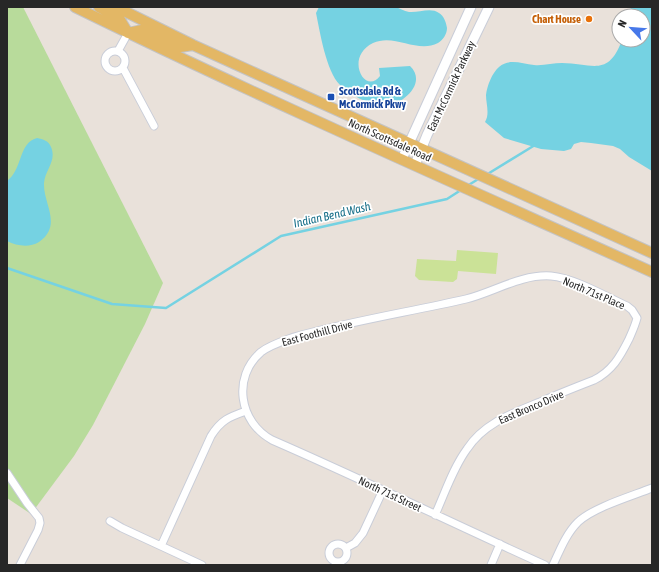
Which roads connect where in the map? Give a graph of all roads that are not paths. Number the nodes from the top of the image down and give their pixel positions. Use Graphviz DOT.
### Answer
graph roads {
  1 [pos="75,7"];
  2 [pos="99,7"];
  3 [pos="116,7"];
  4 [pos="471,7"];
  5 [pos="488,7"];
  6 [pos="128,33"];
  7 [pos="193,45"];
  8 [pos="118,51"];
  9 [pos="123,68"];
  10 [pos="154,126"];
  11 [pos="409,143"];
  12 [pos="422,149"];
  13 [pos="402,159"];
  14 [pos="417,166"];
  15 [pos="652,253"];
  16 [pos="652,272"];
  17 [pos="550,276"];
  18 [pos="635,314"];
  19 [pos="246,411"];
  20 [pos="7,473"];
  21 [pos="652,488"];
  22 [pos="383,490"];
  23 [pos="435,514"];
  24 [pos="110,521"];
  25 [pos="500,544"];
  26 [pos="161,546"];
  27 [pos="346,548"];
  28 [pos="20,565"];
  29 [pos="202,565"];
  30 [pos="490,565"];
  31 [pos="545,565"];
  32 [pos="553,565"];
  1 -- 6 [label="main road, North Scottsdale Road"];
  2 -- 6 [label="main road"];
  3 -- 7 [label="main road, North Scottsdale Road"];
  4 -- 11 [label="main road, East McCormick Parkway"];
  5 -- 12 [label="main road, East McCormick Parkway"];
  6 -- 7 [label="main road"];
  6 -- 8 [label="street"];
  6 -- 13 [label="main road, North Scottsdale Road"];
  7 -- 11 [label="main road, North Scottsdale Road"];
  8 -- 9 [label="street"];
  8 -- 9 [label="street"];
  9 -- 10 [label="street"];
  11 -- 12 [label="main road, North Scottsdale Road"];
  11 -- 13 [label="main road, East McCormick Parkway"];
  12 -- 14 [label="main road, East McCormick Parkway"];
  12 -- 15 [label="main road, North Scottsdale Road"];
  13 -- 14 [label="main road, North Scottsdale Road"];
  14 -- 16 [label="main road, North Scottsdale Road"];
  17 -- 18 [label="street, North 71st Place"];
  17 -- 19 [label="street, East Foothill Drive"];
  18 -- 23 [label="street, East Bronco Drive"];
  19 -- 22 [label="street, North 71st Street"];
  19 -- 26 [label="street"];
  20 -- 28 [label="street"];
  21 -- 32 [label="street"];
  22 -- 23 [label="street, North 71st Street"];
  22 -- 27 [label="street"];
  23 -- 25 [label="street, North 71st Street"];
  24 -- 26 [label="street"];
  25 -- 30 [label="street"];
  25 -- 31 [label="street, North 71st Street"];
  26 -- 29 [label="street"];
}
